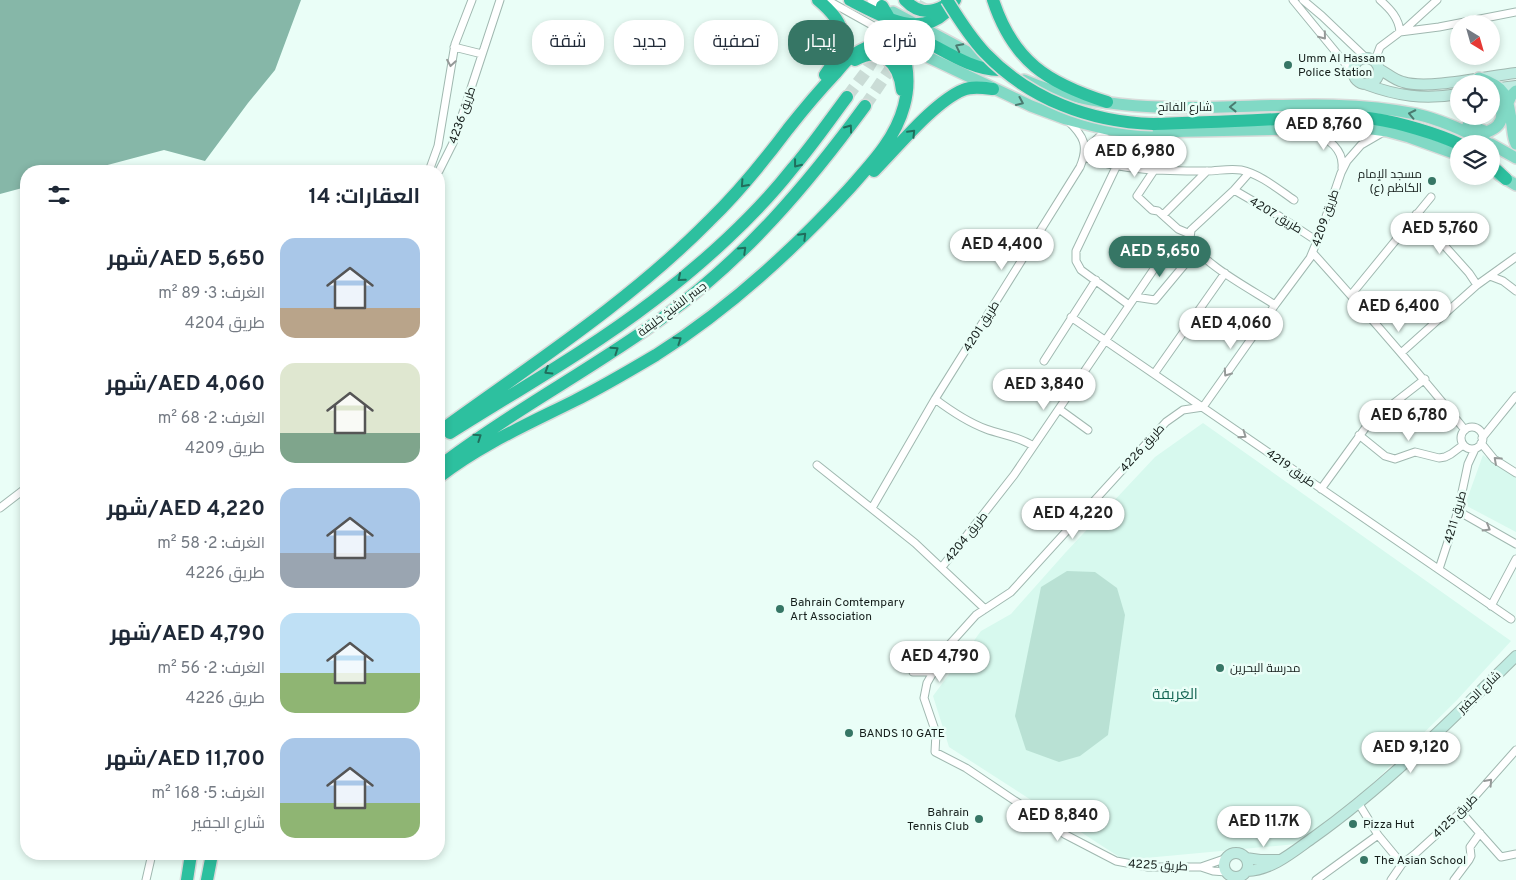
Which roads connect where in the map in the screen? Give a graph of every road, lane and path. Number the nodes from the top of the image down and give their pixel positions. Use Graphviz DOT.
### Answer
graph roads {
  1 [pos="472,0"];
  2 [pos="500,0"];
  3 [pos="818,0"];
  4 [pos="827,0"];
  5 [pos="850,0"];
  6 [pos="905,0"];
  7 [pos="947,0"];
  8 [pos="954,0"];
  9 [pos="993,0"];
  10 [pos="1293,0"];
  11 [pos="1303,0"];
  12 [pos="1380,0"];
  13 [pos="1437,0"];
  14 [pos="888,10"];
  15 [pos="1516,12"];
  16 [pos="1322,16"];
  17 [pos="864,20"];
  18 [pos="896,20"];
  19 [pos="909,20"];
  20 [pos="933,20"];
  21 [pos="1313,23"];
  22 [pos="1402,31"];
  23 [pos="935,34"];
  24 [pos="935,46"];
  25 [pos="454,47"];
  26 [pos="864,49"];
  27 [pos="482,54"];
  28 [pos="1365,58"];
  29 [pos="935,59"];
  30 [pos="907,65"];
  31 [pos="1378,66"];
  32 [pos="1001,70"];
  33 [pos="838,71"];
  34 [pos="1516,72"];
  35 [pos="1352,73"];
  36 [pos="1498,75"];
  37 [pos="1450,81"];
  38 [pos="1365,84"];
  39 [pos="1516,86"];
  40 [pos="993,89"];
  41 [pos="1500,89"];
  42 [pos="1516,90"];
  43 [pos="1450,95"];
  44 [pos="1500,96"];
  45 [pos="847,97"];
  46 [pos="1106,102"];
  47 [pos="1500,104"];
  48 [pos="1508,104"];
  49 [pos="807,105"];
  50 [pos="865,106"];
  51 [pos="904,107"];
  52 [pos="1066,119"];
  53 [pos="1444,122"];
  54 [pos="1450,122"];
  55 [pos="1500,123"];
  56 [pos="1467,125"];
  57 [pos="1499,125"];
  58 [pos="1310,129"];
  59 [pos="1111,130"];
  60 [pos="1387,131"];
  61 [pos="1472,135"];
  62 [pos="1450,141"];
  63 [pos="1516,144"];
  64 [pos="1500,149"];
  65 [pos="1450,152"];
  66 [pos="1085,153"];
  67 [pos="1516,158"];
  68 [pos="431,165"];
  69 [pos="442,165"];
  70 [pos="1117,165"];
  71 [pos="1155,169"];
  72 [pos="1207,171"];
  73 [pos="1248,173"];
  74 [pos="1341,173"];
  75 [pos="1500,173"];
  76 [pos="1500,175"];
  77 [pos="1511,182"];
  78 [pos="1234,190"];
  79 [pos="1431,197"];
  80 [pos="1294,200"];
  81 [pos="837,201"];
  82 [pos="1416,214"];
  83 [pos="1163,215"];
  84 [pos="1190,234"];
  85 [pos="1317,241"];
  86 [pos="1313,253"];
  87 [pos="1516,257"];
  88 [pos="1158,263"];
  89 [pos="1185,264"];
  90 [pos="1225,273"];
  91 [pos="1490,276"];
  92 [pos="1096,280"];
  93 [pos="1477,285"];
  94 [pos="1516,291"];
  95 [pos="1351,295"];
  96 [pos="1135,297"];
  97 [pos="1275,304"];
  98 [pos="1129,305"];
  99 [pos="1071,317"];
  100 [pos="1104,340"];
  101 [pos="1401,353"];
  102 [pos="1044,361"];
  103 [pos="1154,374"];
  104 [pos="1424,379"];
  105 [pos="1516,396"];
  106 [pos="935,399"];
  107 [pos="1203,407"];
  108 [pos="1059,409"];
  109 [pos="1496,418"];
  110 [pos="445,428"];
  111 [pos="1476,428"];
  112 [pos="1088,430"];
  113 [pos="1465,430"];
  114 [pos="1359,435"];
  115 [pos="445,436"];
  116 [pos="1482,440"];
  117 [pos="1033,446"];
  118 [pos="1464,446"];
  119 [pos="1475,449"];
  120 [pos="445,462"];
  121 [pos="1468,464"];
  122 [pos="817,465"];
  123 [pos="1514,470"];
  124 [pos="445,473"];
  125 [pos="1321,489"];
  126 [pos="20,493"];
  127 [pos="0,508"];
  128 [pos="872,508"];
  129 [pos="1458,511"];
  130 [pos="1516,544"];
  131 [pos="1516,559"];
  132 [pos="942,567"];
  133 [pos="1439,569"];
  134 [pos="1491,606"];
  135 [pos="985,609"];
  136 [pos="1511,619"];
  137 [pos="1516,656"];
  138 [pos="938,664"];
  139 [pos="913,672"];
  140 [pos="1516,750"];
  141 [pos="936,752"];
  142 [pos="1359,804"];
  143 [pos="1461,812"];
  144 [pos="1480,833"];
  145 [pos="1378,835"];
  146 [pos="1516,854"];
  147 [pos="1226,858"];
  148 [pos="1246,858"];
  149 [pos="151,860"];
  150 [pos="190,860"];
  151 [pos="211,860"];
  152 [pos="1280,860"];
  153 [pos="1402,864"];
  154 [pos="1201,867"];
  155 [pos="1228,876"];
  156 [pos="1243,876"];
  157 [pos="146,880"];
  158 [pos="187,880"];
  159 [pos="207,880"];
  160 [pos="1316,880"];
  161 [pos="1392,880"];
  162 [pos="1454,880"];
  1 -- 25 [label="street, طريق 4236"];
  2 -- 27 [label="street, طريق 4236"];
  3 -- 49 [label="highway"];
  4 -- 17 [label="street, شارع الفاتح"];
  5 -- 14 [label="highway"];
  6 -- 8 [label="highway"];
  7 -- 62 [label="highway, bridge"];
  8 -- 20 [label="highway"];
  9 -- 46 [label="highway"];
  10 -- 21 [label="street"];
  11 -- 16 [label="street"];
  12 -- 22 [label="street"];
  13 -- 22 [label="street"];
  14 -- 18 [label="highway"];
  14 -- 19 [label="highway"];
  15 -- 22 [label="street"];
  16 -- 21 [label="street"];
  16 -- 28 [label="street"];
  21 -- 35 [label="street, one-way"];
  22 -- 31 [label="street"];
  32 -- 23 [label="main road, شارع الفاتح, one-way"];
  24 -- 32 [label="highway"];
  25 -- 27 [label="street"];
  25 -- 68 [label="street, طريق 4236, one-way"];
  26 -- 33 [label="highway"];
  27 -- 69 [label="street, طريق 4236"];
  28 -- 31 [label="street"];
  28 -- 35 [label="street"];
  29 -- 40 [label="main road, شارع الفاتح"];
  30 -- 51 [label="highway"];
  31 -- 37 [label="street"];
  31 -- 38 [label="street"];
  32 -- 46 [label="main road, شارع الفاتح"];
  33 -- 49 [label="highway"];
  33 -- 51 [label="highway"];
  34 -- 36 [label="street"];
  35 -- 38 [label="street"];
  38 -- 43 [label="street"];
  39 -- 41 [label="street"];
  40 -- 52 [label="main road, شارع الفاتح, one-way"];
  81 -- 40 [label="highway, one-way"];
  42 -- 48 [label="main road"];
  44 -- 48 [label="main road"];
  45 -- 115 [label="highway, جسر الشيخ خليفة, one-way"];
  53 -- 46 [label="main road, شارع الفاتح, one-way"];
  47 -- 55 [label="main road"];
  48 -- 63 [label="main road"];
  49 -- 110 [label="highway, one-way"];
  120 -- 50 [label="highway, جسر الشيخ خليفة, one-way"];
  51 -- 81 [label="highway"];
  52 -- 59 [label="main road, شارع الفاتح"];
  52 -- 66 [label="street"];
  53 -- 54 [label="main road"];
  53 -- 61 [label="main road, شارع الفاتح"];
  56 -- 57 [label="main road"];
  58 -- 59 [label="main road, شارع الفاتح"];
  58 -- 60 [label="main road, شارع الفاتح"];
  58 -- 74 [label="street, طريق 4209"];
  59 -- 66 [label="street, طريق 4201"];
  60 -- 65 [label="main road, شارع الفاتح"];
  60 -- 74 [label="street, طريق 4209"];
  64 -- 67 [label="main road, شارع الفاتح"];
  66 -- 70 [label="street"];
  66 -- 106 [label="street, طريق 4201"];
  70 -- 71 [label="street"];
  70 -- 92 [label="street"];
  71 -- 72 [label="street"];
  71 -- 83 [label="street"];
  72 -- 73 [label="street"];
  72 -- 83 [label="street"];
  73 -- 78 [label="street, طريق 4207"];
  73 -- 80 [label="street"];
  74 -- 85 [label="street, طريق 4209"];
  75 -- 77 [label="highway"];
  76 -- 77 [label="main road"];
  78 -- 84 [label="street, طريق 4207"];
  78 -- 85 [label="street, طريق 4207"];
  79 -- 82 [label="street"];
  124 -- 81 [label="highway, one-way"];
  82 -- 93 [label="street"];
  82 -- 95 [label="street"];
  83 -- 84 [label="street"];
  84 -- 90 [label="street"];
  85 -- 86 [label="street, طريق 4209"];
  86 -- 95 [label="street"];
  86 -- 97 [label="street, طريق 4209"];
  87 -- 91 [label="street"];
  88 -- 96 [label="street, طريق 4204"];
  89 -- 96 [label="street"];
  90 -- 97 [label="street"];
  90 -- 103 [label="street"];
  91 -- 93 [label="street"];
  91 -- 94 [label="street"];
  92 -- 98 [label="street"];
  92 -- 99 [label="street"];
  93 -- 101 [label="street"];
  95 -- 101 [label="street"];
  96 -- 98 [label="street, طريق 4204"];
  97 -- 107 [label="street, طريق 4209, one-way"];
  98 -- 100 [label="street, طريق 4204"];
  99 -- 100 [label="street, طريق 4219"];
  99 -- 102 [label="street"];
  100 -- 103 [label="street, طريق 4219"];
  100 -- 108 [label="street, طريق 4204"];
  101 -- 104 [label="street"];
  103 -- 107 [label="street, طريق 4219"];
  104 -- 113 [label="street"];
  104 -- 114 [label="street"];
  105 -- 109 [label="street"];
  106 -- 117 [label="street"];
  106 -- 128 [label="street"];
  107 -- 125 [label="street, طريق 4219, one-way"];
  107 -- 135 [label="street, طريق 4226"];
  108 -- 112 [label="street"];
  108 -- 117 [label="street, طريق 4204"];
  109 -- 111 [label="street"];
  109 -- 116 [label="street"];
  111 -- 113 [label="street"];
  111 -- 116 [label="street"];
  113 -- 118 [label="street"];
  114 -- 118 [label="street"];
  114 -- 125 [label="street"];
  116 -- 119 [label="street"];
  123 -- 116 [label="street, one-way"];
  117 -- 132 [label="street, طريق 4204"];
  118 -- 119 [label="street"];
  118 -- 121 [label="street, طريق 4211"];
  119 -- 121 [label="street, طريق 4211"];
  121 -- 129 [label="street, طريق 4211"];
  122 -- 128 [label="street"];
  125 -- 133 [label="street, طريق 4219"];
  126 -- 127 [label="street"];
  128 -- 132 [label="street"];
  129 -- 130 [label="street, one-way"];
  129 -- 133 [label="street, طريق 4211"];
  131 -- 134 [label="street"];
  132 -- 135 [label="street"];
  133 -- 134 [label="street, طريق 4219"];
  134 -- 136 [label="street, طريق 4219"];
  135 -- 138 [label="street, طريق 4226"];
  137 -- 142 [label="street, شارع الجفير"];
  138 -- 139 [label="street"];
  138 -- 141 [label="street, طريق 4226"];
  143 -- 140 [label="street, طريق 4125, one-way"];
  141 -- 154 [label="street, طريق 4225"];
  142 -- 145 [label="street"];
  142 -- 152 [label="street, شارع الجفير"];
  143 -- 144 [label="street"];
  143 -- 153 [label="street, طريق 4125"];
  144 -- 146 [label="street"];
  144 -- 162 [label="street"];
  145 -- 153 [label="street"];
  145 -- 160 [label="street"];
  147 -- 148 [label="street"];
  147 -- 154 [label="street, طريق 4225"];
  147 -- 155 [label="street"];
  148 -- 152 [label="street"];
  148 -- 156 [label="street"];
  149 -- 157 [label="street"];
  150 -- 158 [label="highway"];
  151 -- 159 [label="highway"];
  152 -- 156 [label="street, شارع الجفير"];
  153 -- 161 [label="street, طريق 4125"];
  154 -- 155 [label="street, طريق 4225"];
  155 -- 156 [label="street"];
}
